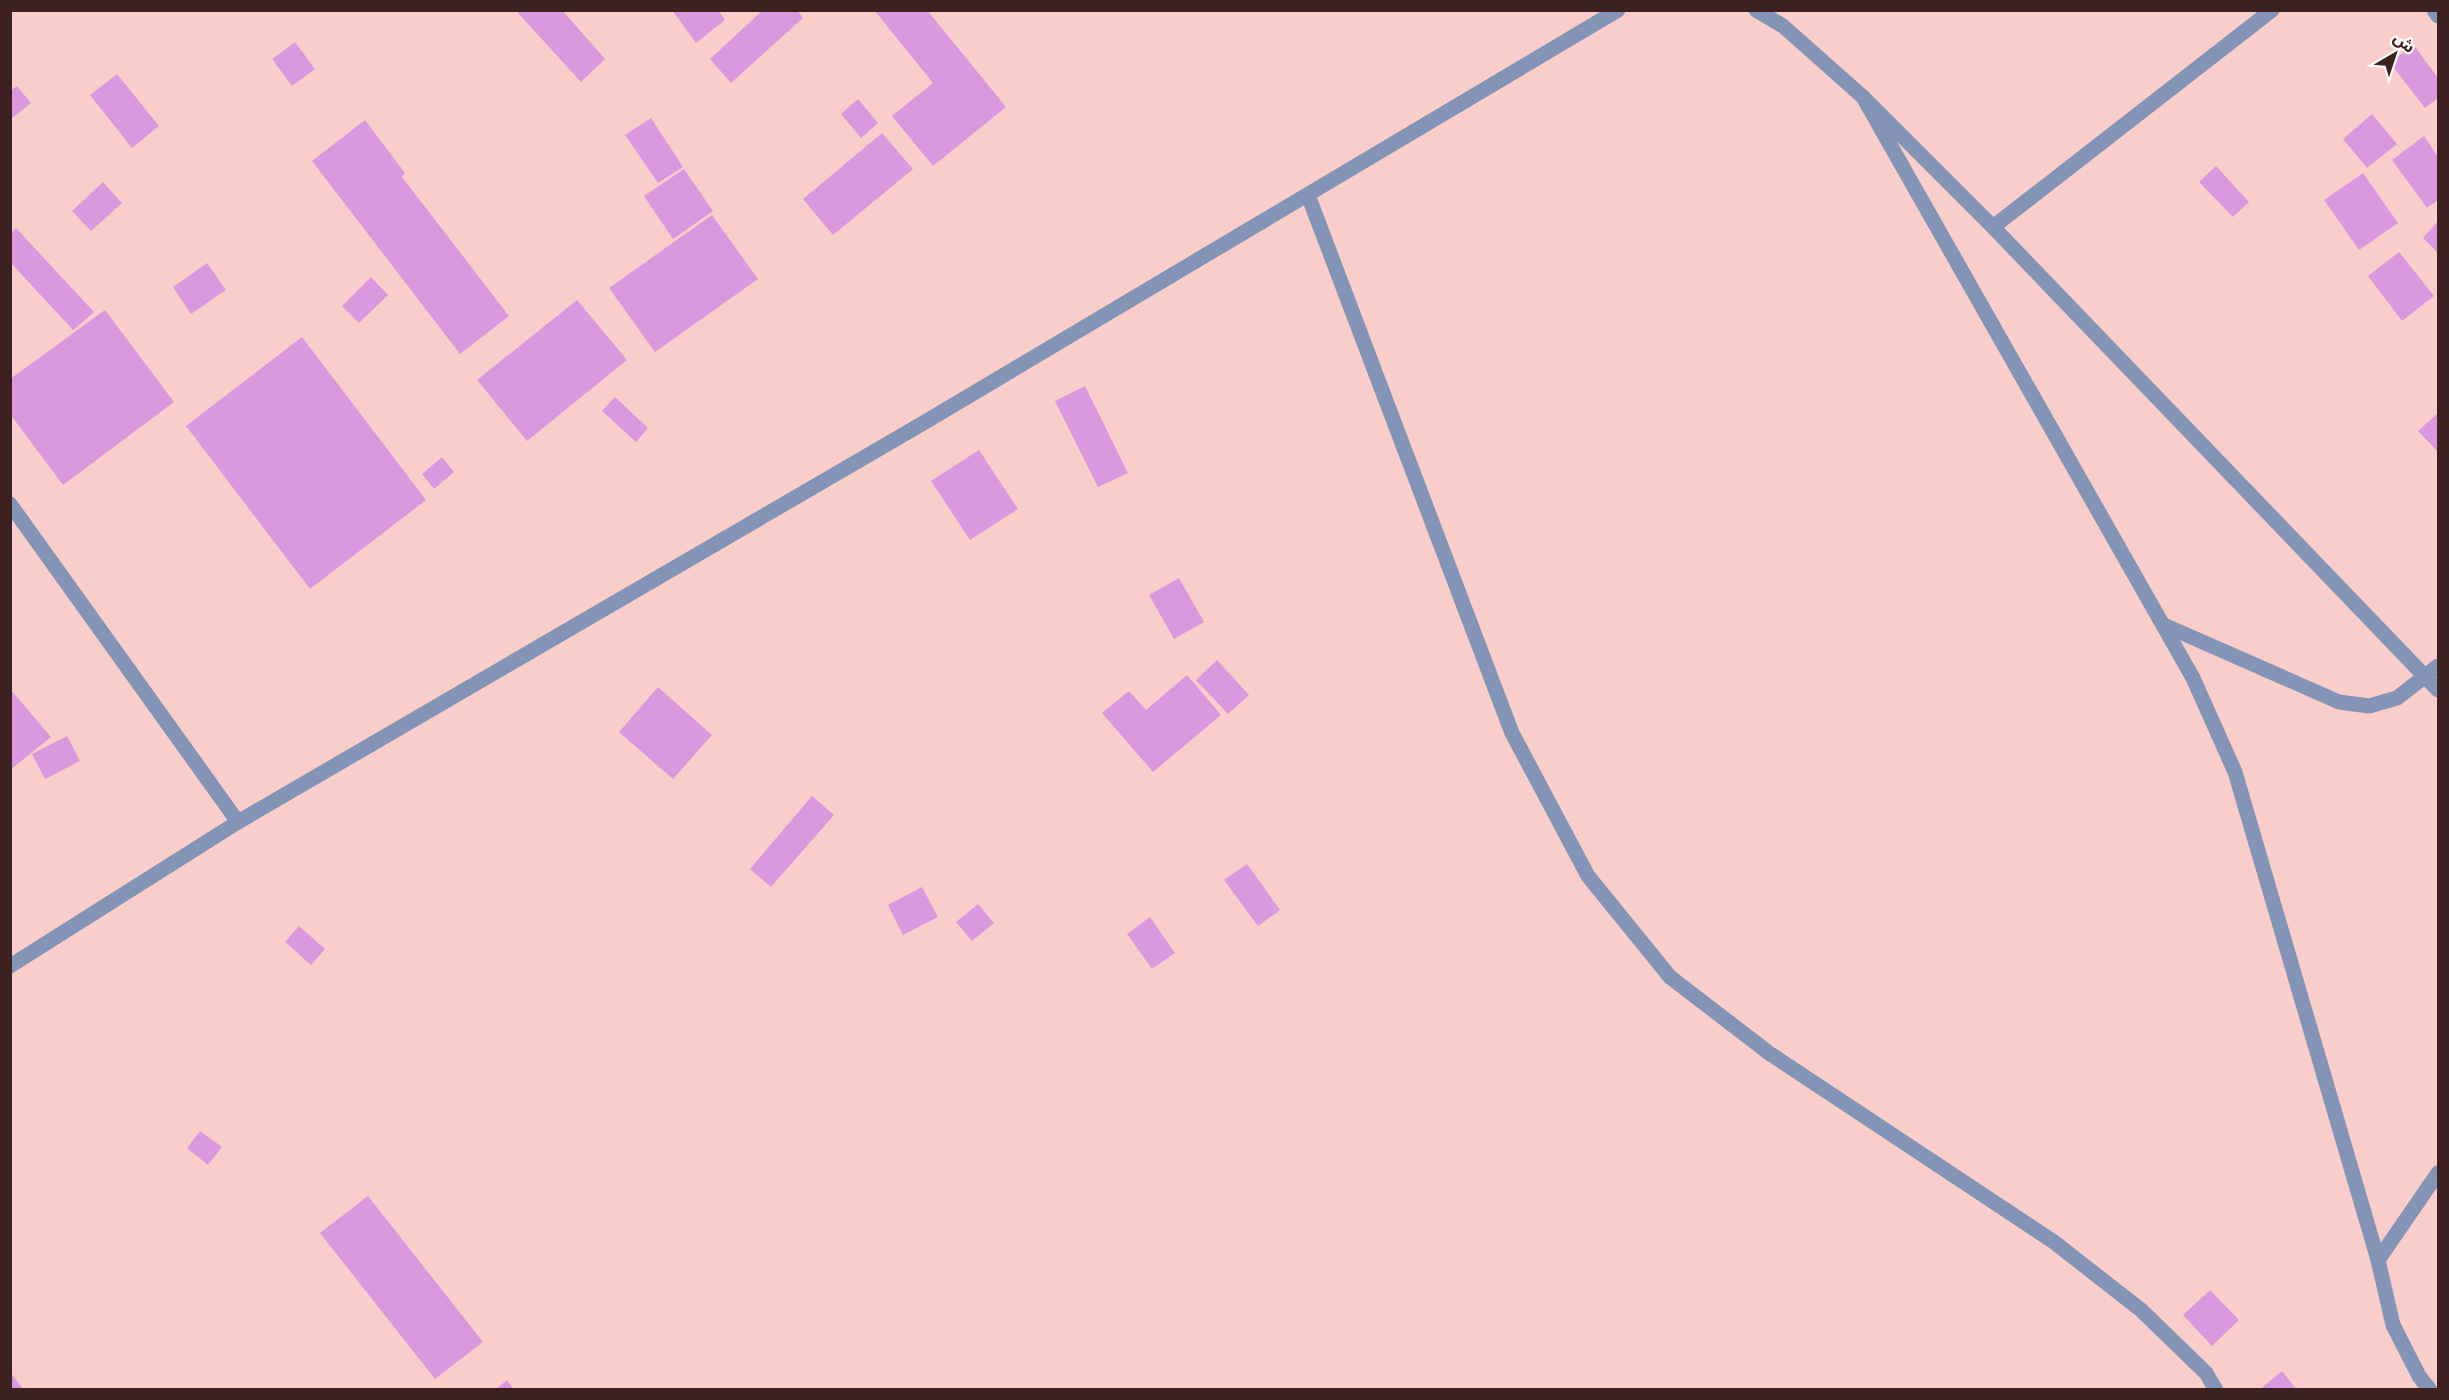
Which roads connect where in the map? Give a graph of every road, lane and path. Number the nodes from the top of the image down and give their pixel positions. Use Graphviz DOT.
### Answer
graph roads {
  1 [pos="1618,10"];
  2 [pos="1756,10"];
  3 [pos="2272,10"];
  4 [pos="2434,10"];
  5 [pos="2439,16"];
  6 [pos="1863,97"];
  7 [pos="1308,195"];
  8 [pos="1993,227"];
  9 [pos="10,504"];
  10 [pos="2163,625"];
  11 [pos="2439,666"];
  12 [pos="2424,677"];
  13 [pos="2439,690"];
  14 [pos="238,822"];
  15 [pos="10,966"];
  16 [pos="2439,1173"];
  17 [pos="2378,1260"];
  18 [pos="2216,1389"];
  19 [pos="2430,1389"];
  1 -- 7 [label="street"];
  2 -- 6 [label="street"];
  3 -- 8 [label="street"];
  4 -- 5 [label="street"];
  6 -- 8 [label="street"];
  6 -- 10 [label="street"];
  7 -- 14 [label="street"];
  7 -- 18 [label="street"];
  8 -- 12 [label="street"];
  9 -- 14 [label="street"];
  10 -- 12 [label="street"];
  10 -- 17 [label="street"];
  11 -- 12 [label="street"];
  12 -- 13 [label="street"];
  14 -- 15 [label="street"];
  16 -- 17 [label="street"];
  17 -- 19 [label="street"];
}
